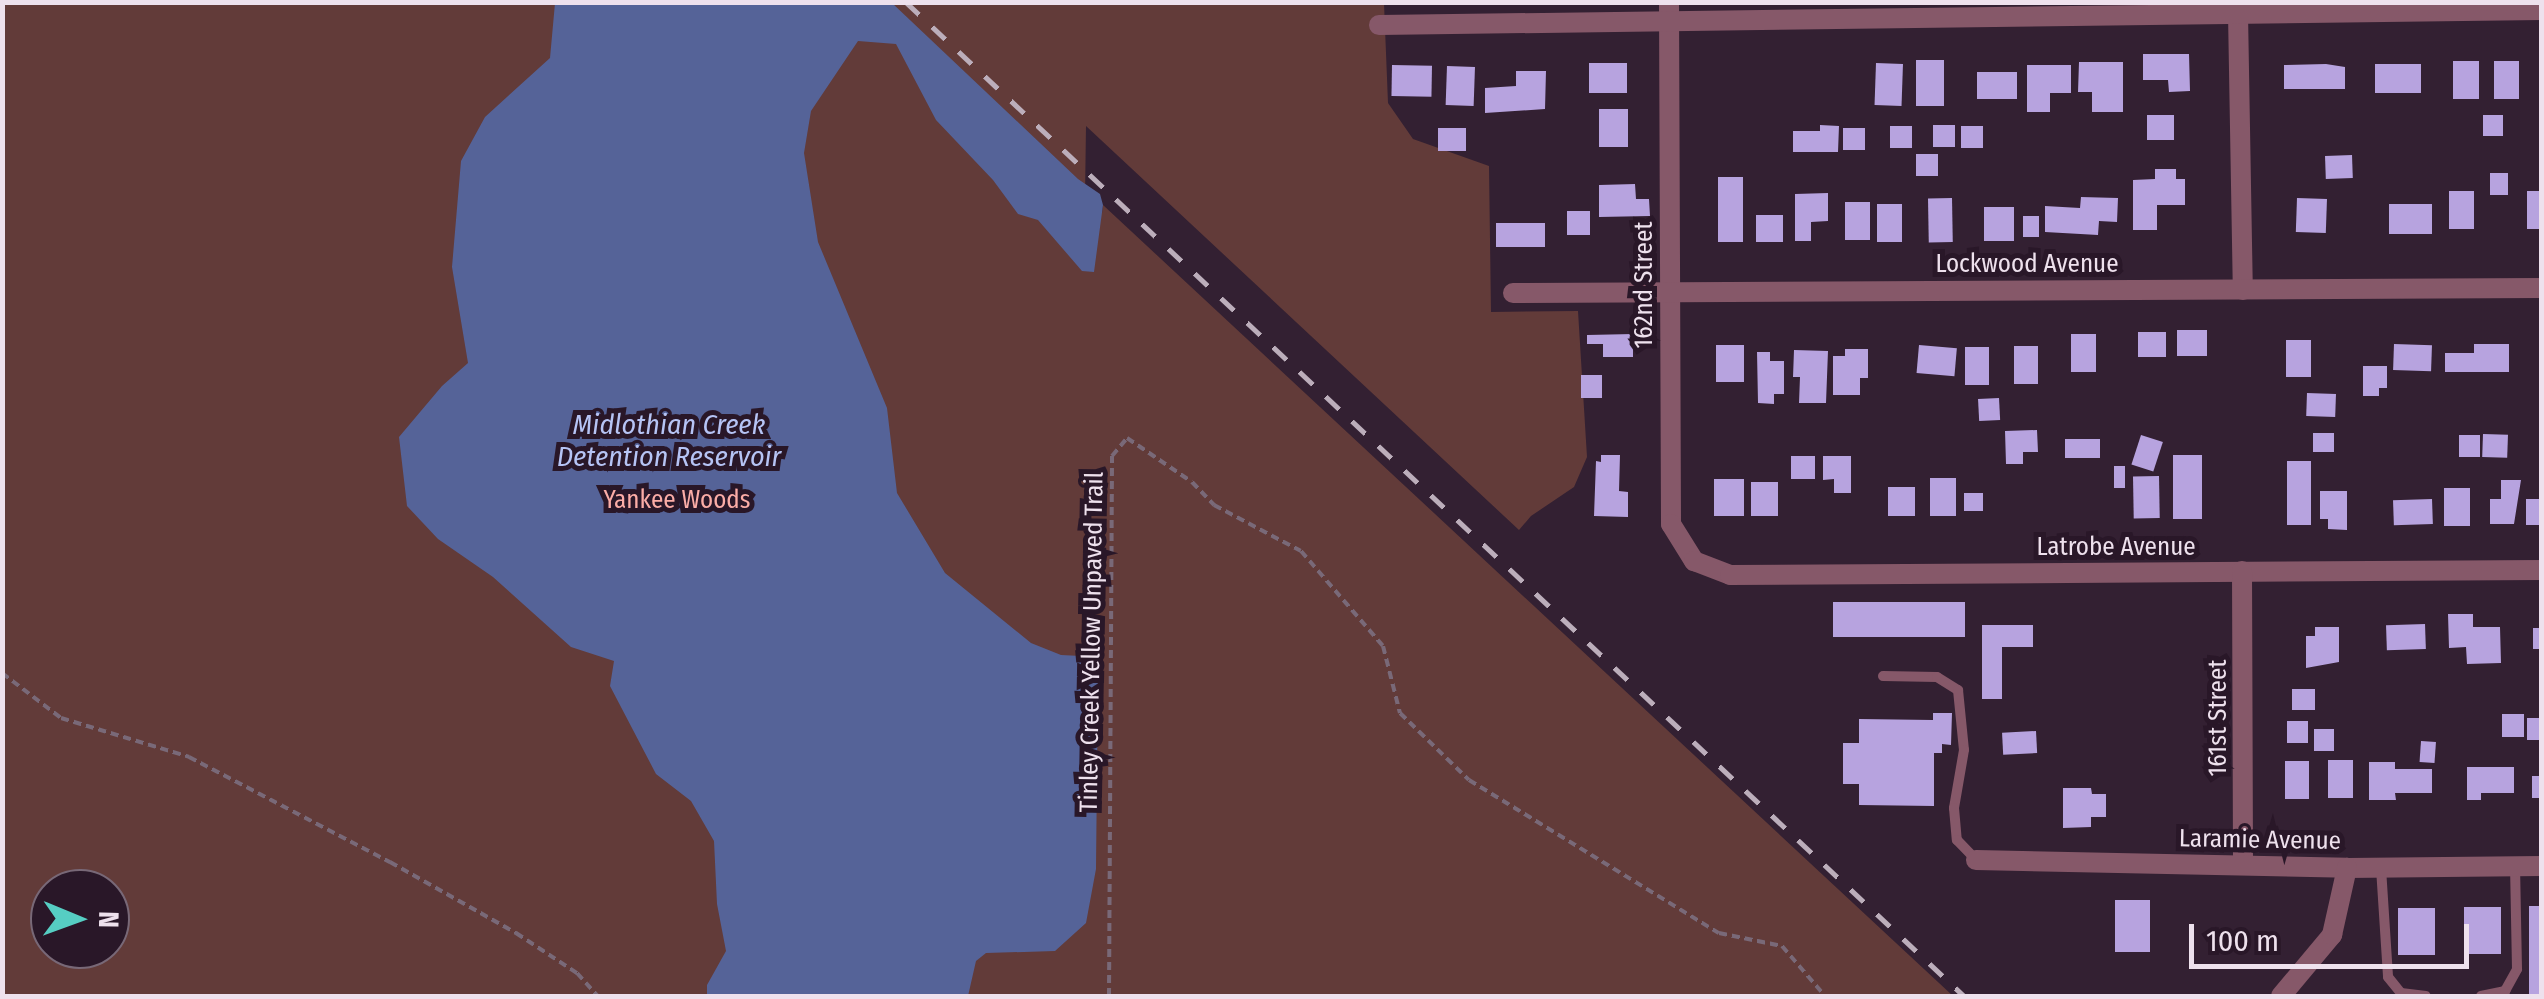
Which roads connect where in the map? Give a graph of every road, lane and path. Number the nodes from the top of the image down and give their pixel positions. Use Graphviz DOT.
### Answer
graph roads {
  1 [pos="2542,10"];
  2 [pos="1669,12"];
  3 [pos="2238,12"];
  4 [pos="1379,25"];
  5 [pos="2542,288"];
  6 [pos="2244,290"];
  7 [pos="1669,292"];
  8 [pos="1513,293"];
  9 [pos="1694,561"];
  10 [pos="2542,570"];
  11 [pos="2242,572"];
  12 [pos="2,673"];
  13 [pos="1883,676"];
  14 [pos="1976,860"];
  15 [pos="2243,864"];
  16 [pos="2515,866"];
  17 [pos="2542,866"];
  18 [pos="2347,868"];
  19 [pos="2382,868"];
  20 [pos="598,996"];
  21 [pos="1109,996"];
  22 [pos="1825,996"];
  23 [pos="2281,996"];
  24 [pos="2426,996"];
  25 [pos="2481,996"];
  1 -- 3 [label="street"];
  2 -- 3 [label="street"];
  2 -- 4 [label="street"];
  2 -- 7 [label="street, 162nd Street"];
  3 -- 6 [label="street"];
  5 -- 6 [label="street, Lockwood Avenue"];
  6 -- 7 [label="street, Lockwood Avenue"];
  7 -- 8 [label="street, Lockwood Avenue"];
  7 -- 9 [label="street, 162nd Street"];
  9 -- 11 [label="street, Latrobe Avenue"];
  10 -- 11 [label="street, Latrobe Avenue"];
  11 -- 15 [label="street, 161st Street"];
  12 -- 20 [label="path"];
  13 -- 14 [label="lane"];
  14 -- 15 [label="street, Laramie Avenue"];
  15 -- 18 [label="street, Laramie Avenue"];
  16 -- 17 [label="street, Laramie Avenue"];
  16 -- 19 [label="street, Laramie Avenue"];
  16 -- 25 [label="lane"];
  18 -- 19 [label="street, Laramie Avenue"];
  18 -- 23 [label="street"];
  19 -- 24 [label="lane"];
  21 -- 22 [label="path, Tinley Creek Yellow Unpaved Trail"];
}
